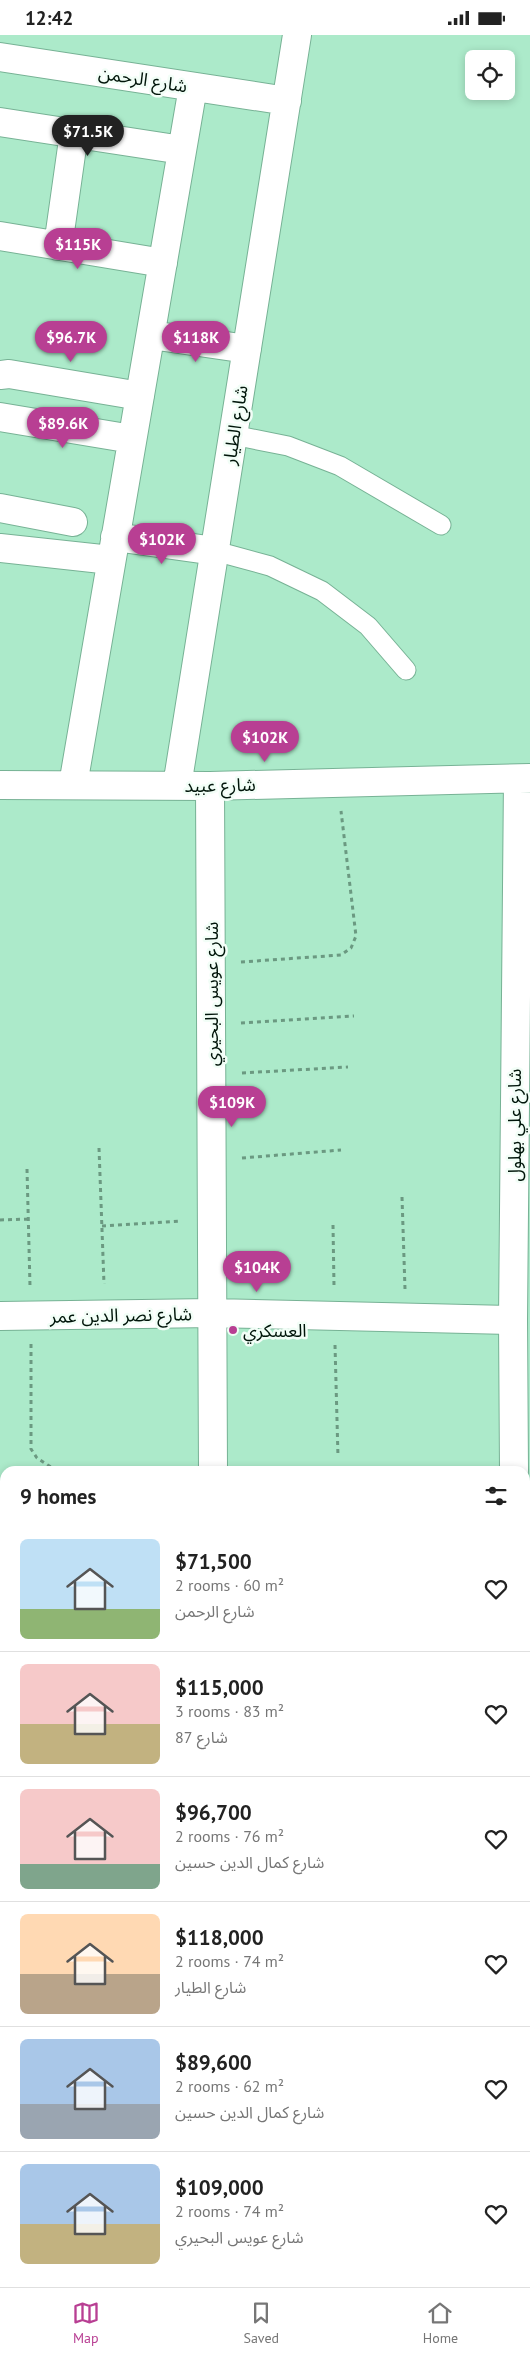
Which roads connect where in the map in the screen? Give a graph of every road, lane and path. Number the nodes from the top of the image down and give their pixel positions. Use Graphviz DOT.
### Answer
graph roads {
  1 [pos="297,35"];
  2 [pos="0,57"];
  3 [pos="193,87"];
  4 [pos="287,101"];
  5 [pos="0,122"];
  6 [pos="74,133"];
  7 [pos="182,150"];
  8 [pos="0,236"];
  9 [pos="58,245"];
  10 [pos="163,263"];
  11 [pos="150,335"];
  12 [pos="247,349"];
  13 [pos="0,375"];
  14 [pos="140,397"];
  15 [pos="0,417"];
  16 [pos="234,435"];
  17 [pos="132,439"];
  18 [pos="0,508"];
  19 [pos="73,522"];
  20 [pos="441,525"];
  21 [pos="113,549"];
  22 [pos="215,551"];
  23 [pos="1,554"];
  24 [pos="406,669"];
  25 [pos="524,778"];
  26 [pos="338,783"];
  27 [pos="0,785"];
  28 [pos="73,785"];
  29 [pos="177,786"];
  30 [pos="210,786"];
  31 [pos="211,964"];
  32 [pos="354,1016"];
  33 [pos="211,1025"];
  34 [pos="348,1067"];
  35 [pos="211,1074"];
  36 [pos="99,1148"];
  37 [pos="341,1150"];
  38 [pos="211,1161"];
  39 [pos="402,1197"];
  40 [pos="29,1219"];
  41 [pos="212,1219"];
  42 [pos="0,1220"];
  43 [pos="102,1226"];
  44 [pos="212,1313"];
  45 [pos="105,1315"];
  46 [pos="0,1316"];
  47 [pos="406,1317"];
  48 [pos="513,1320"];
  49 [pos="214,1466"];
  50 [pos="514,1466"];
  1 -- 4 [label="street, شارع الطيار"];
  2 -- 3 [label="street, شارع الرحمن"];
  3 -- 4 [label="street, شارع الرحمن"];
  3 -- 7 [label="street"];
  4 -- 12 [label="street, شارع الطيار"];
  5 -- 6 [label="street"];
  6 -- 7 [label="street"];
  6 -- 9 [label="street"];
  7 -- 10 [label="street"];
  8 -- 9 [label="street"];
  9 -- 10 [label="street"];
  10 -- 11 [label="street"];
  11 -- 12 [label="street"];
  11 -- 14 [label="street"];
  12 -- 16 [label="street, شارع الطيار"];
  13 -- 14 [label="street"];
  14 -- 17 [label="street"];
  15 -- 17 [label="street"];
  16 -- 20 [label="lane"];
  16 -- 22 [label="street, شارع الطيار"];
  17 -- 21 [label="street"];
  18 -- 19 [label="street"];
  21 -- 22 [label="street"];
  21 -- 23 [label="street"];
  21 -- 28 [label="street"];
  22 -- 24 [label="lane"];
  22 -- 29 [label="street, شارع الطيار"];
  25 -- 26 [label="street, شارع عبيد"];
  25 -- 48 [label="street, شارع علي بهلول"];
  26 -- 30 [label="street, شارع عبيد"];
  26 -- 31 [label="path"];
  27 -- 28 [label="street, شارع عبيد"];
  28 -- 29 [label="street, شارع عبيد"];
  29 -- 30 [label="street, شارع عبيد"];
  30 -- 31 [label="street, شارع عويس البحيري"];
  31 -- 33 [label="street, شارع عويس البحيري"];
  32 -- 33 [label="path"];
  33 -- 35 [label="street, شارع عويس البحيري"];
  34 -- 35 [label="path"];
  35 -- 38 [label="street, شارع عويس البحيري"];
  36 -- 43 [label="path"];
  37 -- 38 [label="path"];
  38 -- 41 [label="street, شارع عويس البحيري"];
  39 -- 47 [label="path"];
  40 -- 42 [label="path"];
  41 -- 43 [label="path"];
  41 -- 44 [label="street, شارع عويس البحيري"];
  43 -- 45 [label="path"];
  44 -- 45 [label="street, شارع نصر الدين عمر"];
  44 -- 47 [label="street, شارع نصر الدين عمر"];
  44 -- 49 [label="street, شارع عويس البحيري"];
  45 -- 46 [label="street, شارع نصر الدين عمر"];
  47 -- 48 [label="street, شارع نصر الدين عمر"];
  48 -- 50 [label="street, شارع علي بهلول"];
}
